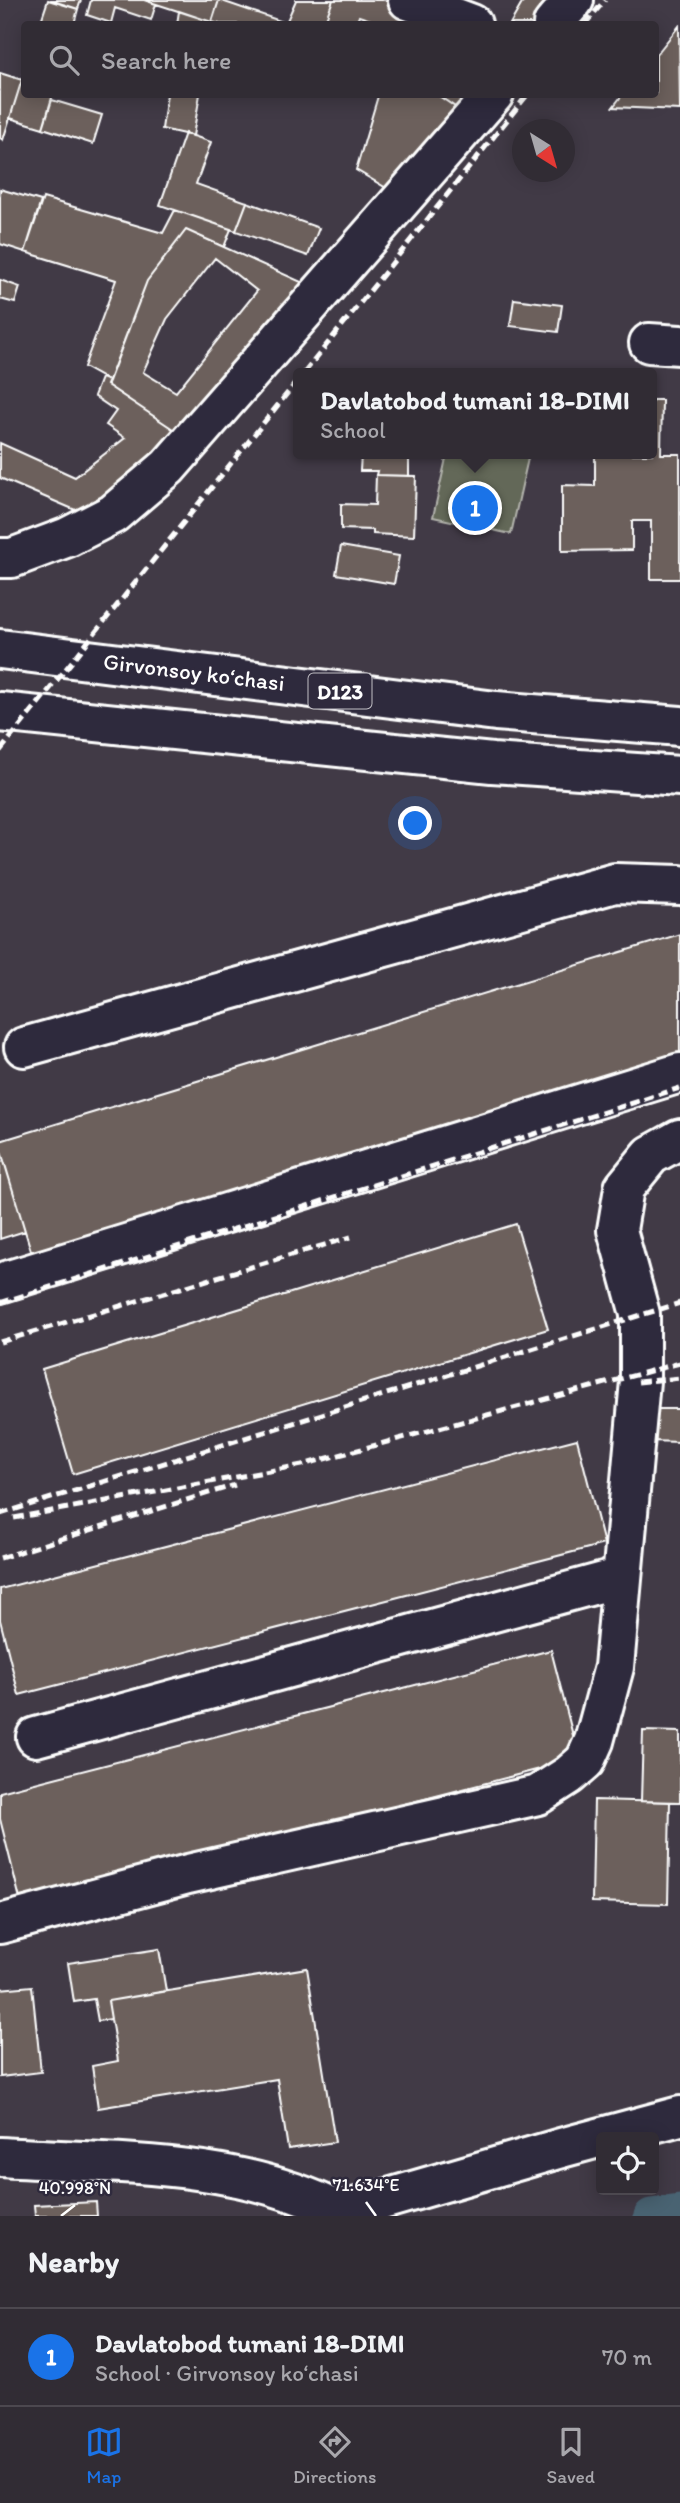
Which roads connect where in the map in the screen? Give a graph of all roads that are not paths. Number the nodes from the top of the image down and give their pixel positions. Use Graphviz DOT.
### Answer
graph roads {
  1 [pos="408,0"];
  2 [pos="574,0"];
  3 [pos="464,21"];
  4 [pos="556,21"];
  5 [pos="491,98"];
  6 [pos="0,558"];
  7 [pos="0,649"];
  8 [pos="0,712"];
  9 [pos="680,726"];
  10 [pos="680,776"];
  11 [pos="680,885"];
  12 [pos="24,1047"];
  13 [pos="680,1073"];
  14 [pos="680,1139"];
  15 [pos="0,1283"];
  16 [pos="622,1577"];
  17 [pos="36,1737"];
  18 [pos="0,1924"];
  19 [pos="680,2116"];
  20 [pos="0,2157"];
  21 [pos="333,2214"];
  1 -- 3 [label="street"];
  2 -- 4 [label="street"];
  5 -- 6 [label="street"];
  7 -- 9 [label="street, Girvonsoy koʻchasi / D123"];
  8 -- 10 [label="street"];
  11 -- 12 [label="street"];
  13 -- 15 [label="street"];
  14 -- 16 [label="street"];
  16 -- 17 [label="street"];
  16 -- 18 [label="street"];
  19 -- 21 [label="street"];
  20 -- 21 [label="street"];
}
